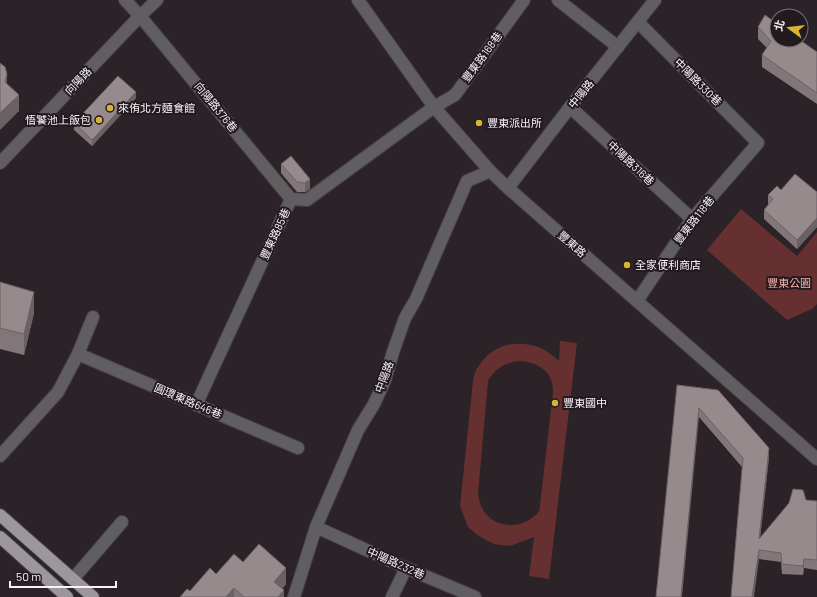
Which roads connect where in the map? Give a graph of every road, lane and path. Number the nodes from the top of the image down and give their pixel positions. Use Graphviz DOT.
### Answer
graph roads {
  1 [pos="126,0"];
  2 [pos="157,0"];
  3 [pos="358,0"];
  4 [pos="524,0"];
  5 [pos="558,0"];
  6 [pos="655,0"];
  7 [pos="140,16"];
  8 [pos="638,22"];
  9 [pos="618,47"];
  10 [pos="434,107"];
  11 [pos="570,107"];
  12 [pos="758,143"];
  13 [pos="0,163"];
  14 [pos="490,171"];
  15 [pos="508,188"];
  16 [pos="291,199"];
  17 [pos="692,219"];
  18 [pos="637,301"];
  19 [pos="93,317"];
  20 [pos="78,354"];
  21 [pos="196,405"];
  22 [pos="298,448"];
  23 [pos="0,456"];
  24 [pos="817,459"];
  25 [pos="0,514"];
  26 [pos="122,522"];
  27 [pos="316,527"];
  28 [pos="0,537"];
  29 [pos="406,568"];
  30 [pos="73,579"];
  31 [pos="68,597"];
  32 [pos="93,597"];
  33 [pos="294,597"];
  34 [pos="392,597"];
  35 [pos="475,597"];
  1 -- 7 [label="street, 向陽路376巷"];
  2 -- 7 [label="street, 向陽路"];
  3 -- 10 [label="street, 豐東路"];
  4 -- 10 [label="street, 豐東路168巷"];
  5 -- 9 [label="street"];
  6 -- 8 [label="street, 中陽路"];
  7 -- 13 [label="street, 向陽路"];
  7 -- 16 [label="street, 向陽路376巷"];
  8 -- 9 [label="street, 中陽路"];
  8 -- 12 [label="street, 中陽路330巷"];
  9 -- 11 [label="street, 中陽路"];
  10 -- 14 [label="street, 豐東路"];
  10 -- 16 [label="street, 豐東路85巷"];
  11 -- 15 [label="street, 中陽路"];
  11 -- 17 [label="street, 中陽路316巷"];
  12 -- 17 [label="street, 豐東路118巷"];
  14 -- 15 [label="street, 豐東路"];
  14 -- 27 [label="street, 中陽路"];
  15 -- 18 [label="street, 豐東路"];
  16 -- 21 [label="street, 豐東路85巷"];
  17 -- 18 [label="street, 豐東路118巷"];
  18 -- 24 [label="street, 豐東路"];
  19 -- 20 [label="street"];
  20 -- 21 [label="street, 圓環東路646巷"];
  20 -- 23 [label="street"];
  21 -- 22 [label="street, 圓環東路646巷"];
  25 -- 30 [label="main road"];
  26 -- 30 [label="street"];
  27 -- 29 [label="street, 中陽路232巷"];
  27 -- 33 [label="street, 中陽路"];
  28 -- 31 [label="main road"];
  29 -- 34 [label="street"];
  29 -- 35 [label="street, 中陽路232巷"];
  30 -- 32 [label="main road"];
}
